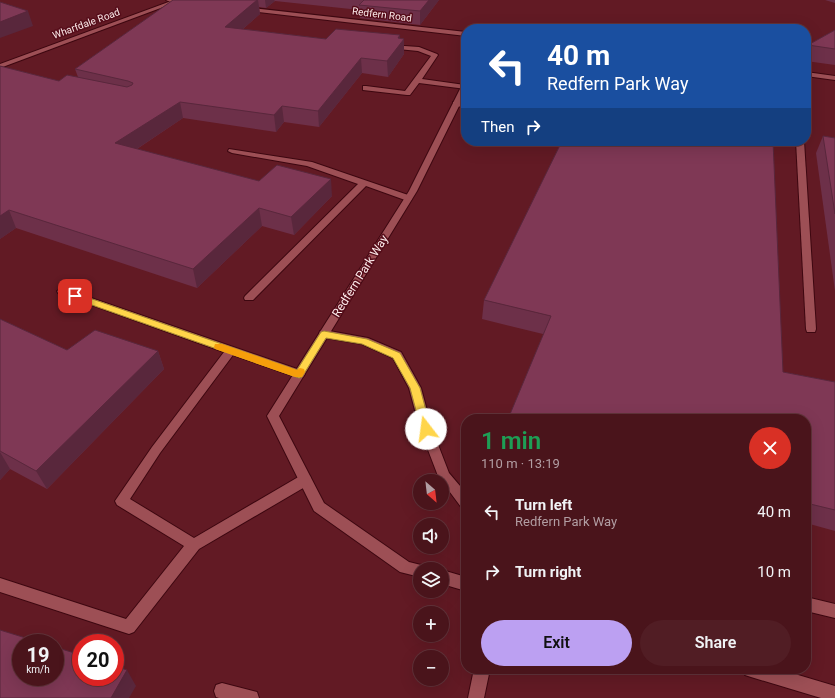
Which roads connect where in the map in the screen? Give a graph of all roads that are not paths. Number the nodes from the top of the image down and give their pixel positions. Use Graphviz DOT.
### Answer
graph roads {
  1 [pos="169,0"];
  2 [pos="178,0"];
  3 [pos="198,4"];
  4 [pos="237,8"];
  5 [pos="461,33"];
  6 [pos="382,46"];
  7 [pos="0,67"];
  8 [pos="12,70"];
  9 [pos="811,75"];
  10 [pos="835,78"];
  11 [pos="417,81"];
  12 [pos="461,85"];
  13 [pos="366,88"];
  14 [pos="461,105"];
  15 [pos="800,146"];
  16 [pos="232,151"];
  17 [pos="364,183"];
  18 [pos="408,198"];
  19 [pos="62,291"];
  20 [pos="249,298"];
  21 [pos="811,329"];
  22 [pos="324,334"];
  23 [pos="230,351"];
  24 [pos="299,374"];
  25 [pos="305,480"];
  26 [pos="461,496"];
  27 [pos="194,545"];
  28 [pos="413,569"];
  29 [pos="449,579"];
  30 [pos="461,583"];
  31 [pos="0,585"];
  32 [pos="811,605"];
  33 [pos="835,611"];
  34 [pos="481,674"];
  35 [pos="768,674"];
  36 [pos="222,691"];
  37 [pos="835,694"];
  38 [pos="251,698"];
  39 [pos="476,698"];
  1 -- 2 [label="street"];
  2 -- 3 [label="street"];
  2 -- 7 [label="street, Wharfdale Road"];
  4 -- 5 [label="street, Redfern Road"];
  6 -- 11 [label="street"];
  7 -- 8 [label="street"];
  9 -- 10 [label="street"];
  11 -- 12 [label="street"];
  11 -- 13 [label="street"];
  14 -- 18 [label="street, Redfern Park Way"];
  15 -- 21 [label="street"];
  16 -- 17 [label="street"];
  17 -- 18 [label="street"];
  17 -- 20 [label="street"];
  18 -- 22 [label="street, Redfern Park Way"];
  19 -- 23 [label="street"];
  22 -- 24 [label="street, Redfern Park Way"];
  22 -- 26 [label="street"];
  23 -- 24 [label="street"];
  23 -- 27 [label="street"];
  24 -- 25 [label="street, Redfern Park Way"];
  25 -- 27 [label="street"];
  25 -- 28 [label="street, Redfern Park Way"];
  27 -- 31 [label="street"];
  29 -- 30 [label="street"];
  32 -- 33 [label="street"];
  34 -- 39 [label="street"];
  35 -- 37 [label="street"];
  36 -- 38 [label="street"];
}
